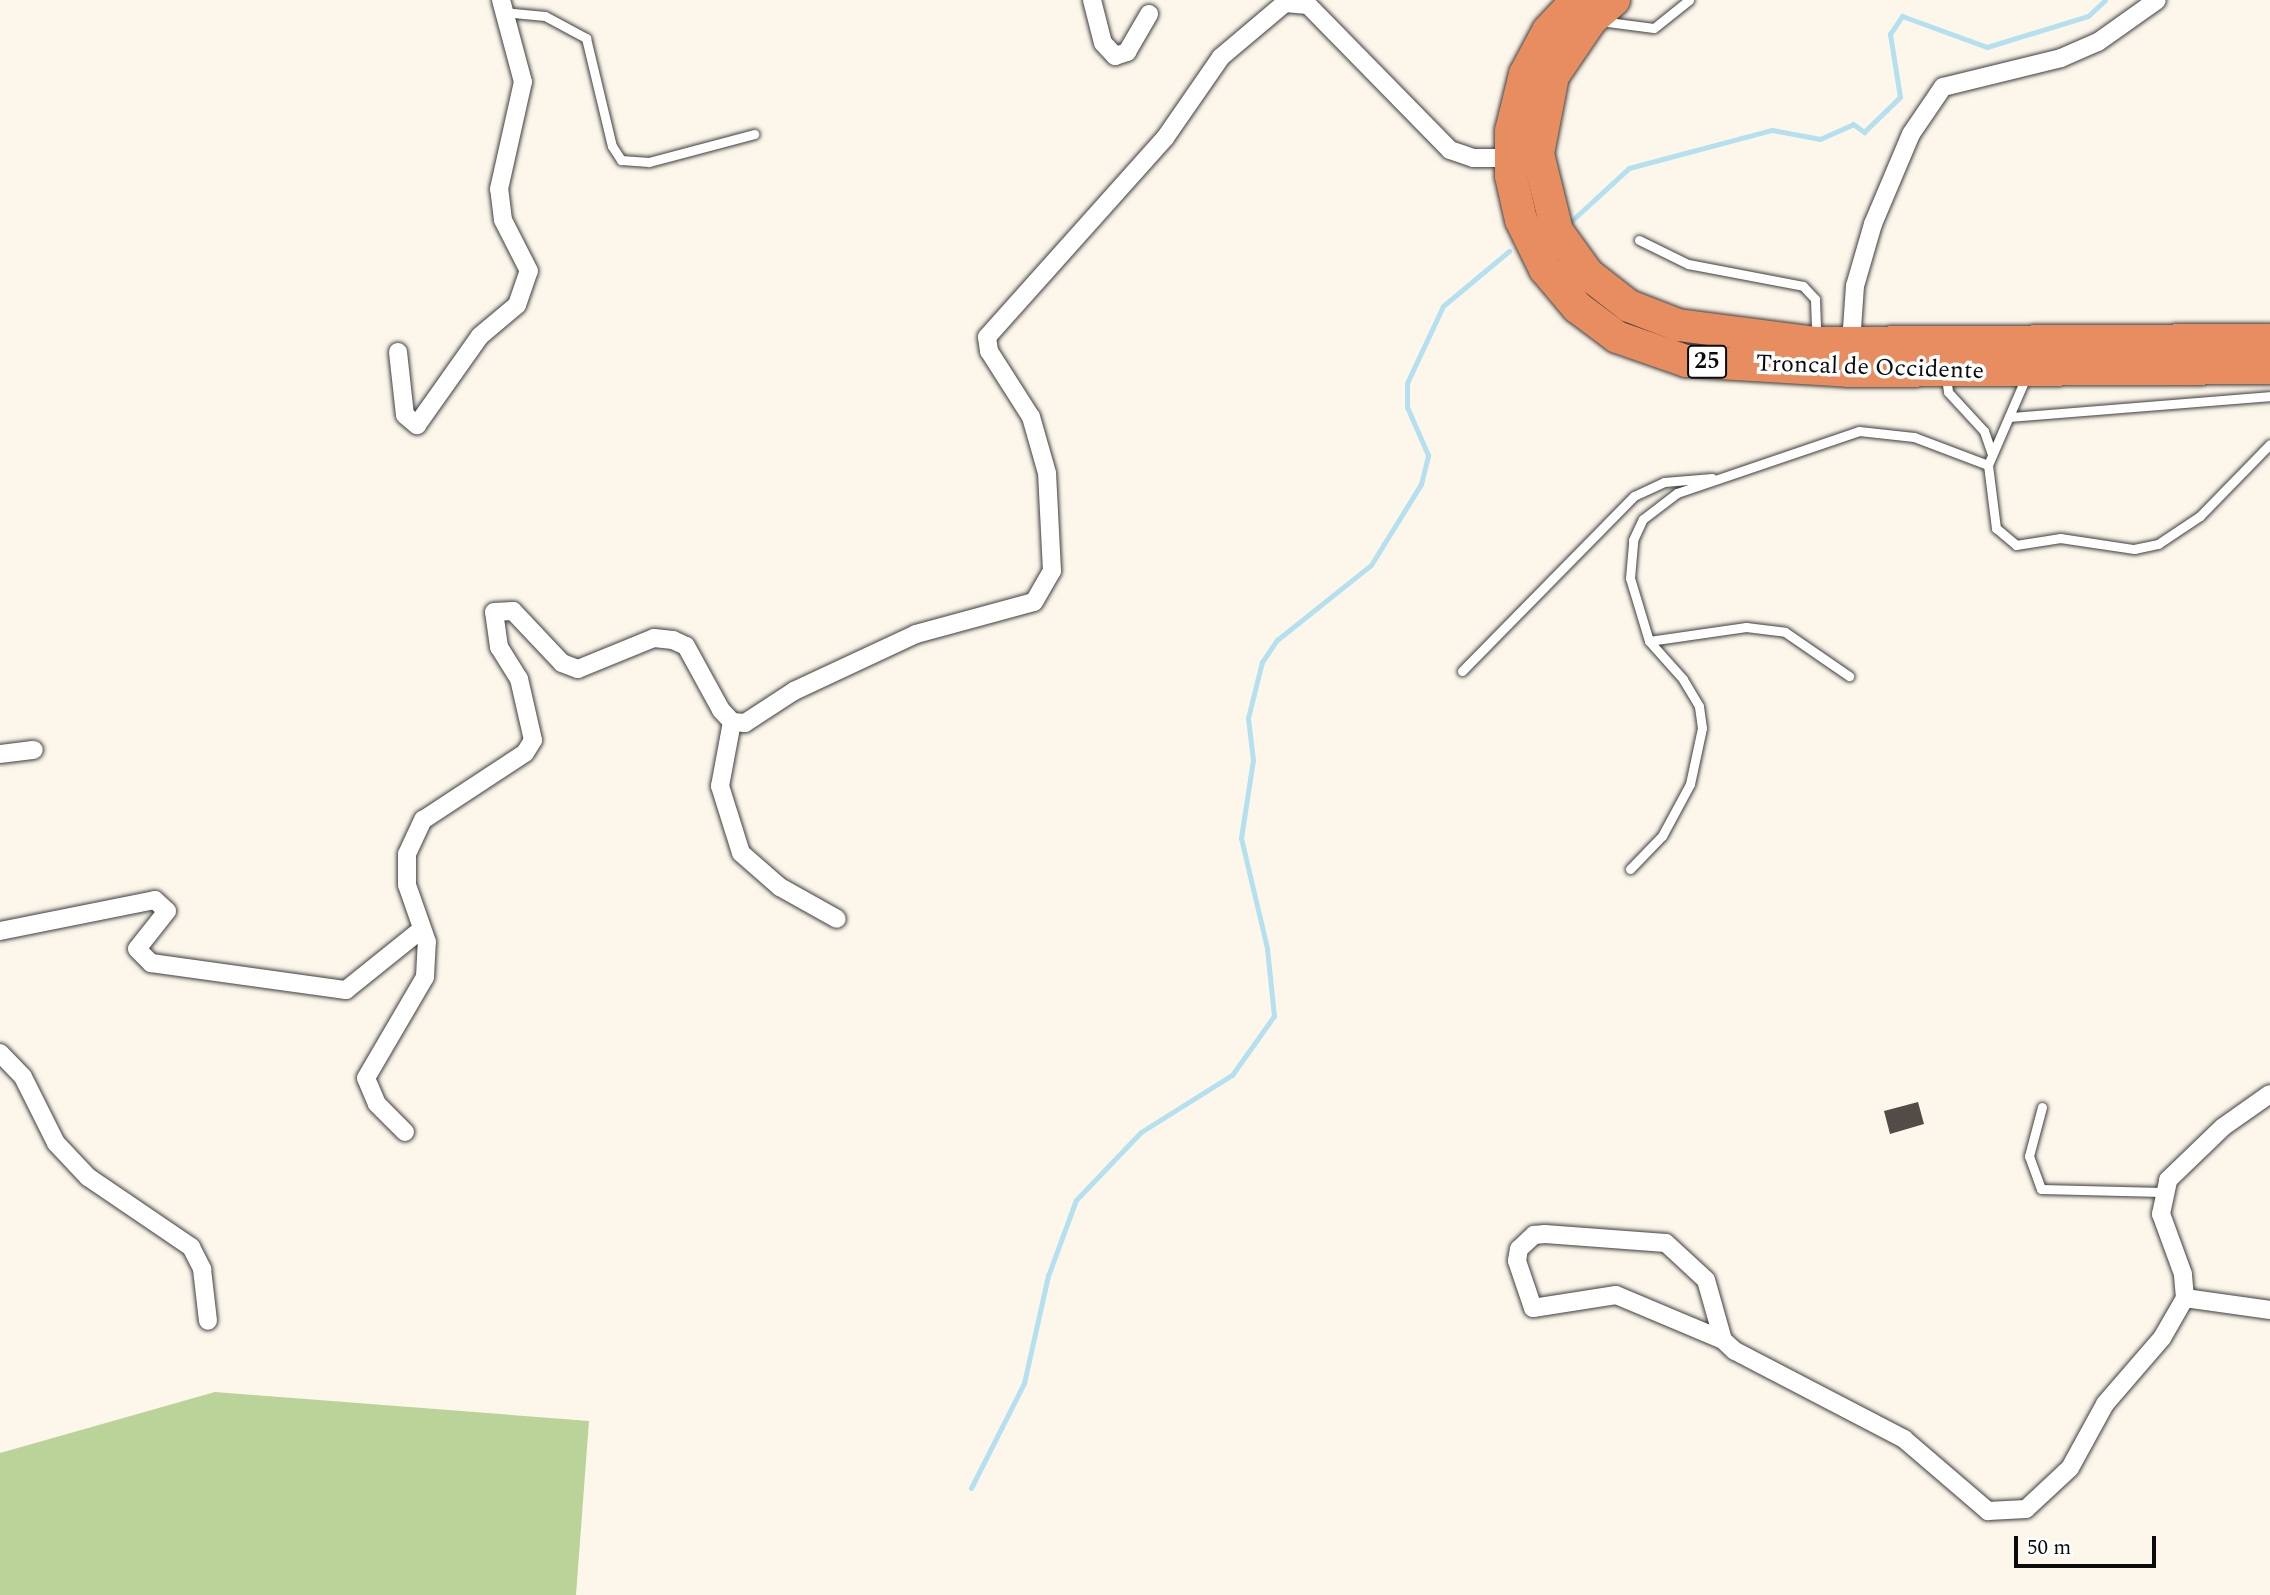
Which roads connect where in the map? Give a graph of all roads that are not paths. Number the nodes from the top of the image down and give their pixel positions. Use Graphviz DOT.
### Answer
graph roads {
  1 [pos="1091,0"];
  2 [pos="1689,0"];
  3 [pos="2157,0"];
  4 [pos="502,6"];
  5 [pos="1594,7"];
  6 [pos="1149,14"];
  7 [pos="754,134"];
  8 [pos="1510,158"];
  9 [pos="1639,240"];
  10 [pos="2270,340"];
  11 [pos="1816,343"];
  12 [pos="1851,343"];
  13 [pos="398,352"];
  14 [pos="2270,368"];
  15 [pos="1945,371"];
  16 [pos="2028,372"];
  17 [pos="2270,396"];
  18 [pos="2010,416"];
  19 [pos="2270,444"];
  20 [pos="1992,454"];
  21 [pos="1988,465"];
  22 [pos="1731,477"];
  23 [pos="1649,641"];
  24 [pos="1462,671"];
  25 [pos="1849,676"];
  26 [pos="732,722"];
  27 [pos="34,750"];
  28 [pos="0,754"];
  29 [pos="1630,869"];
  30 [pos="837,919"];
  31 [pos="422,929"];
  32 [pos="0,931"];
  33 [pos="0,1053"];
  34 [pos="2270,1094"];
  35 [pos="2042,1107"];
  36 [pos="405,1132"];
  37 [pos="2162,1192"];
  38 [pos="2185,1298"];
  39 [pos="2270,1310"];
  40 [pos="208,1321"];
  41 [pos="1723,1340"];
  1 -- 6 [label="street"];
  2 -- 5 [label="lane"];
  3 -- 12 [label="street"];
  4 -- 7 [label="lane"];
  4 -- 13 [label="street"];
  5 -- 8 [label="highway, Troncal de Occidente / 25"];
  5 -- 11 [label="highway, Troncal de Occidente / 25"];
  8 -- 15 [label="highway, Troncal de Occidente / 25"];
  8 -- 26 [label="street"];
  9 -- 11 [label="lane"];
  10 -- 12 [label="highway, Troncal de Occidente / 25"];
  11 -- 12 [label="highway, Troncal de Occidente / 25"];
  14 -- 16 [label="highway, Troncal de Occidente / 25"];
  15 -- 16 [label="highway, Troncal de Occidente / 25"];
  15 -- 20 [label="lane"];
  16 -- 18 [label="lane"];
  17 -- 18 [label="lane"];
  18 -- 20 [label="lane"];
  19 -- 21 [label="lane"];
  20 -- 21 [label="lane"];
  21 -- 22 [label="lane"];
  22 -- 23 [label="lane"];
  22 -- 24 [label="lane"];
  23 -- 25 [label="lane"];
  23 -- 29 [label="lane"];
  26 -- 30 [label="street"];
  26 -- 31 [label="street"];
  27 -- 28 [label="street"];
  31 -- 32 [label="street"];
  31 -- 36 [label="street"];
  33 -- 40 [label="street"];
  34 -- 37 [label="street"];
  35 -- 37 [label="lane"];
  37 -- 38 [label="street"];
  38 -- 39 [label="street"];
  38 -- 41 [label="street"];
  41 -- 41 [label="street"];
}
